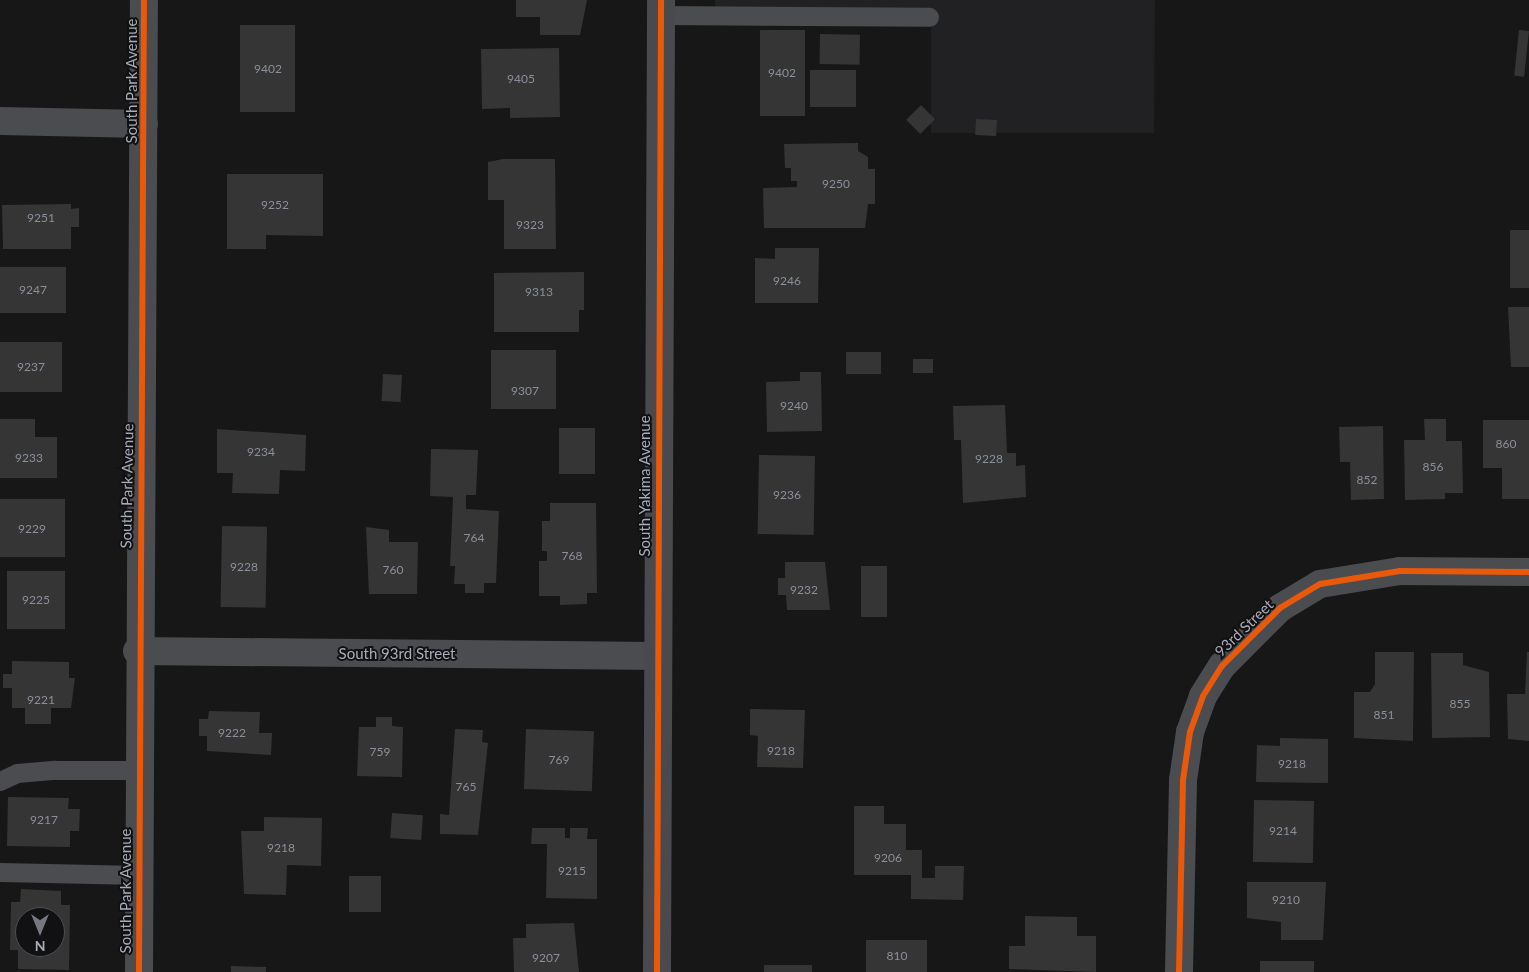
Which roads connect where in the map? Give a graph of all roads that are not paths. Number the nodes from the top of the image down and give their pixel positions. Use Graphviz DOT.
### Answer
graph roads {
  1 [pos="144,0"];
  2 [pos="661,7"];
  3 [pos="900,8"];
  4 [pos="929,17"];
  5 [pos="0,121"];
  6 [pos="144,124"];
  7 [pos="1529,572"];
  8 [pos="138,651"];
  9 [pos="656,656"];
  10 [pos="138,770"];
  11 [pos="0,781"];
  12 [pos="0,872"];
  13 [pos="139,875"];
  14 [pos="139,972"];
  15 [pos="657,972"];
  16 [pos="1179,972"];
  1 -- 6 [label="street, South Park Avenue"];
  2 -- 3 [label="lane"];
  2 -- 9 [label="main road, South Yakima Avenue"];
  3 -- 4 [label="lane"];
  5 -- 6 [label="street"];
  6 -- 8 [label="street, South Park Avenue"];
  7 -- 16 [label="street, 93rd Street"];
  8 -- 9 [label="street, South 93rd Street"];
  8 -- 10 [label="street, South Park Avenue"];
  9 -- 15 [label="main road, South Yakima Avenue"];
  10 -- 11 [label="lane"];
  10 -- 13 [label="street, South Park Avenue"];
  12 -- 13 [label="lane"];
  13 -- 14 [label="street, South Park Avenue"];
}
